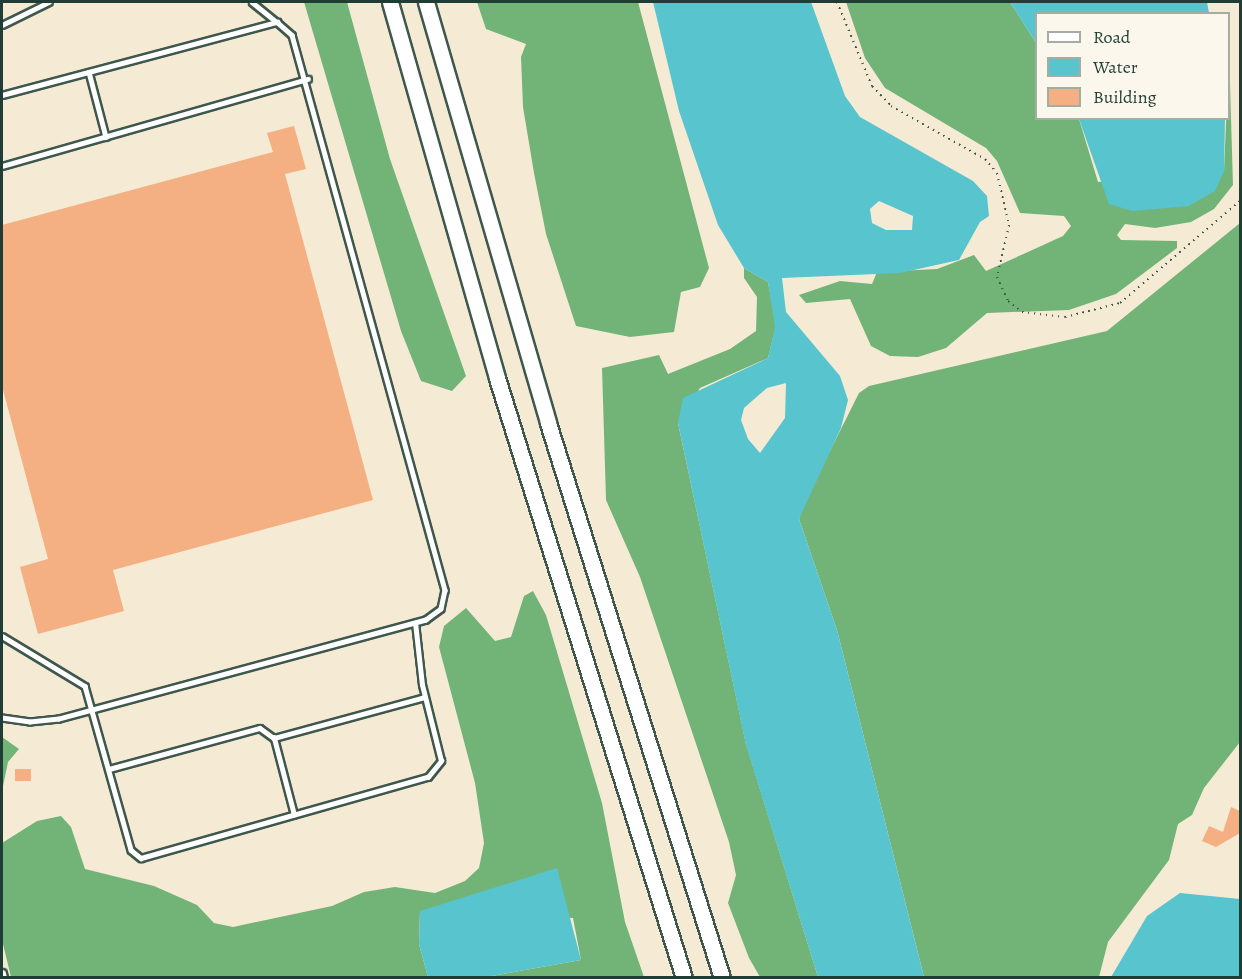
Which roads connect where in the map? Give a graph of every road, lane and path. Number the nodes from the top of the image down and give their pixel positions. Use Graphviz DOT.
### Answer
graph roads {
  1 [pos="49,2"];
  2 [pos="252,2"];
  3 [pos="390,2"];
  4 [pos="426,2"];
  5 [pos="837,2"];
  6 [pos="277,22"];
  7 [pos="2,25"];
  8 [pos="89,72"];
  9 [pos="308,79"];
  10 [pos="2,95"];
  11 [pos="106,137"];
  12 [pos="2,166"];
  13 [pos="1240,201"];
  14 [pos="415,622"];
  15 [pos="2,636"];
  16 [pos="425,697"];
  17 [pos="93,710"];
  18 [pos="2,718"];
  19 [pos="274,738"];
  20 [pos="110,769"];
  21 [pos="294,815"];
  22 [pos="684,978"];
  23 [pos="722,978"];
  1 -- 7 [label="lane"];
  2 -- 6 [label="lane"];
  3 -- 22 [label="highway"];
  4 -- 23 [label="highway"];
  5 -- 13 [label="path"];
  6 -- 8 [label="lane"];
  6 -- 9 [label="lane"];
  8 -- 10 [label="lane"];
  8 -- 11 [label="lane"];
  9 -- 11 [label="lane"];
  9 -- 14 [label="lane"];
  11 -- 12 [label="lane"];
  14 -- 16 [label="lane"];
  14 -- 17 [label="lane"];
  15 -- 17 [label="lane"];
  16 -- 19 [label="lane"];
  16 -- 21 [label="lane"];
  17 -- 18 [label="lane"];
  17 -- 20 [label="lane"];
  19 -- 20 [label="lane"];
  19 -- 21 [label="lane"];
  20 -- 21 [label="lane"];
}
